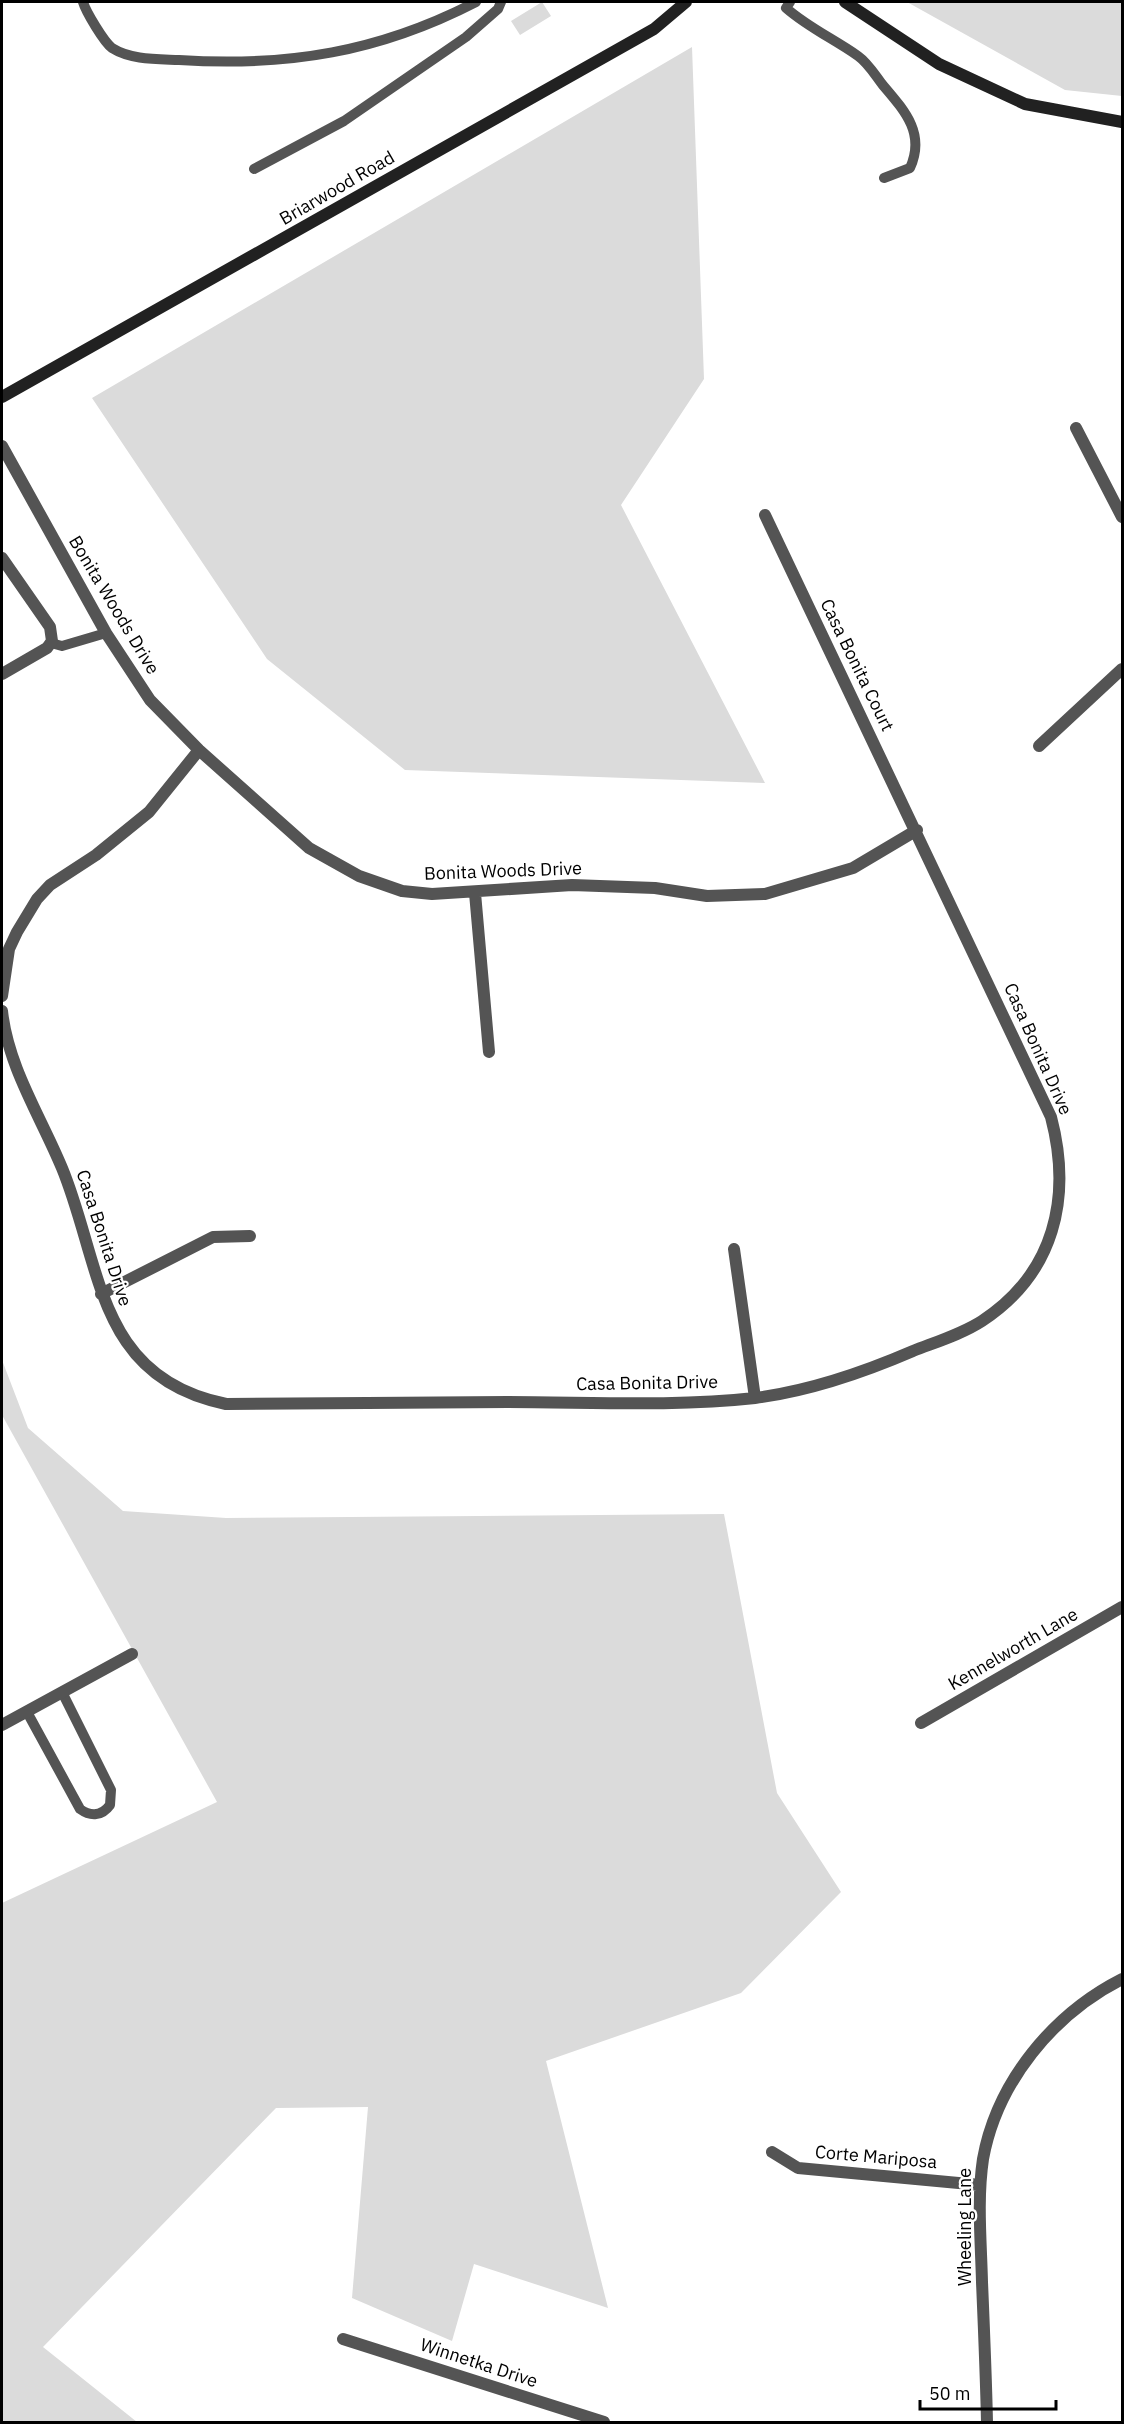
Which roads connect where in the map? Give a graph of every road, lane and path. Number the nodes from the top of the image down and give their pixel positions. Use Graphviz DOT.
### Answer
graph roads {
  1 [pos="83,2"];
  2 [pos="476,2"];
  3 [pos="501,2"];
  4 [pos="686,2"];
  5 [pos="790,2"];
  6 [pos="845,2"];
  7 [pos="1122,122"];
  8 [pos="254,170"];
  9 [pos="884,178"];
  10 [pos="2,398"];
  11 [pos="1076,428"];
  12 [pos="2,446"];
  13 [pos="765,515"];
  14 [pos="1122,517"];
  15 [pos="2,558"];
  16 [pos="106,633"];
  17 [pos="51,643"];
  18 [pos="1122,669"];
  19 [pos="2,675"];
  20 [pos="1039,746"];
  21 [pos="199,750"];
  22 [pos="917,830"];
  23 [pos="475,893"];
  24 [pos="2,996"];
  25 [pos="2,1011"];
  26 [pos="489,1052"];
  27 [pos="250,1236"];
  28 [pos="734,1249"];
  29 [pos="101,1294"];
  30 [pos="755,1398"];
  31 [pos="1122,1607"];
  32 [pos="132,1654"];
  33 [pos="62,1692"];
  34 [pos="27,1712"];
  35 [pos="921,1723"];
  36 [pos="2,1725"];
  37 [pos="1122,1979"];
  38 [pos="772,2152"];
  39 [pos="980,2185"];
  40 [pos="343,2338"];
  41 [pos="604,2422"];
  42 [pos="987,2422"];
  1 -- 2 [label="lane"];
  3 -- 8 [label="lane"];
  4 -- 10 [label="main road, Briarwood Road"];
  5 -- 9 [label="lane"];
  6 -- 7 [label="main road"];
  11 -- 14 [label="street"];
  12 -- 16 [label="street, Bonita Woods Drive"];
  13 -- 22 [label="street, Casa Bonita Court"];
  15 -- 17 [label="street"];
  16 -- 17 [label="lane"];
  16 -- 21 [label="street, Bonita Woods Drive"];
  17 -- 19 [label="street"];
  18 -- 20 [label="street"];
  21 -- 23 [label="street, Bonita Woods Drive"];
  21 -- 24 [label="street"];
  22 -- 23 [label="street, Bonita Woods Drive"];
  22 -- 30 [label="street, Casa Bonita Drive"];
  23 -- 26 [label="street"];
  25 -- 29 [label="street, Casa Bonita Drive"];
  27 -- 29 [label="street"];
  28 -- 30 [label="street"];
  29 -- 30 [label="street, Casa Bonita Drive"];
  31 -- 35 [label="street, Kennelworth Lane"];
  32 -- 33 [label="street"];
  33 -- 34 [label="street"];
  33 -- 34 [label="lane"];
  34 -- 36 [label="street"];
  37 -- 39 [label="street, Wheeling Lane"];
  38 -- 39 [label="street, Corte Mariposa"];
  39 -- 42 [label="street, Wheeling Lane"];
  40 -- 41 [label="street, Winnetka Drive"];
}
